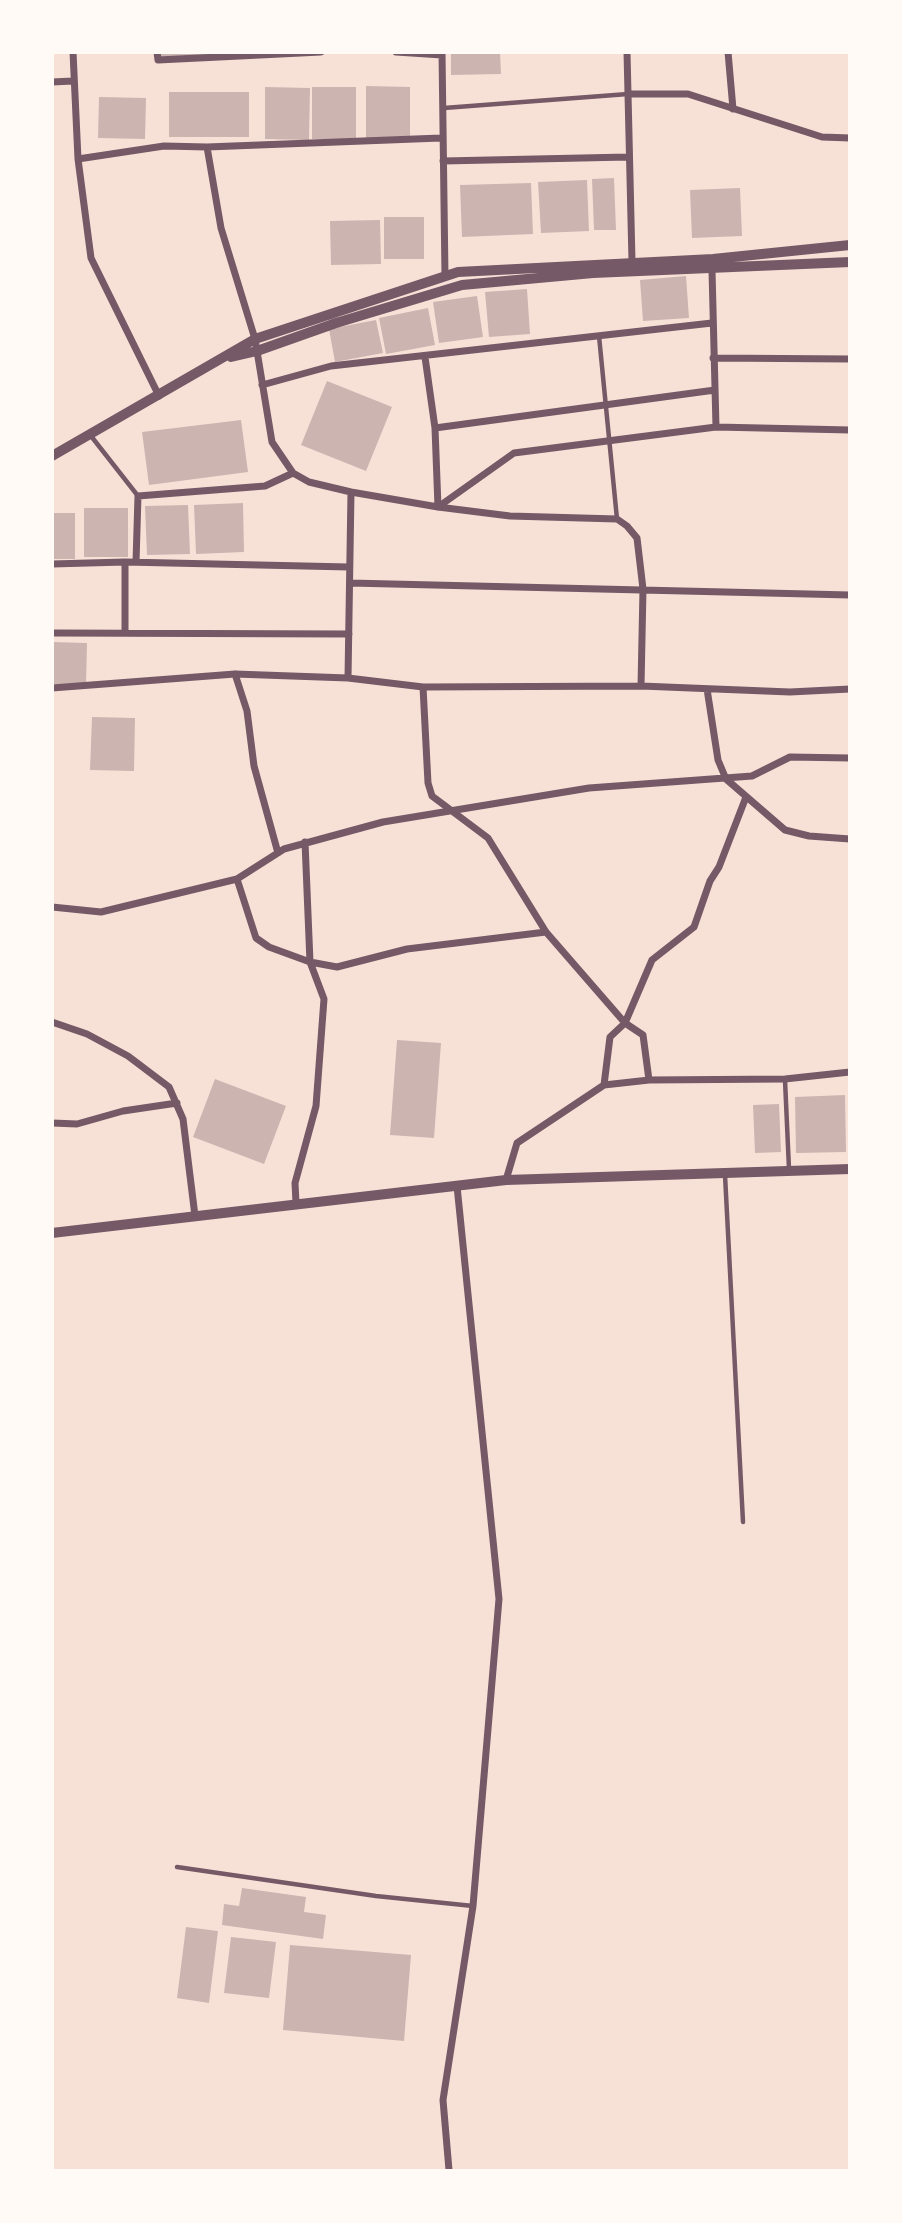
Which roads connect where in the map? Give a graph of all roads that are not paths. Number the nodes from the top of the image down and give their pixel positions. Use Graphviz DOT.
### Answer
graph roads {
  1 [pos="72,52"];
  2 [pos="321,52"];
  3 [pos="397,52"];
  4 [pos="627,52"];
  5 [pos="728,52"];
  6 [pos="442,54"];
  7 [pos="158,56"];
  8 [pos="73,81"];
  9 [pos="52,82"];
  10 [pos="628,94"];
  11 [pos="442,108"];
  12 [pos="733,109"];
  13 [pos="441,138"];
  14 [pos="849,138"];
  15 [pos="207,147"];
  16 [pos="628,157"];
  17 [pos="78,159"];
  18 [pos="443,161"];
  19 [pos="849,245"];
  20 [pos="632,261"];
  21 [pos="849,262"];
  22 [pos="712,270"];
  23 [pos="446,276"];
  24 [pos="712,323"];
  25 [pos="599,335"];
  26 [pos="255,339"];
  27 [pos="257,351"];
  28 [pos="425,357"];
  29 [pos="713,358"];
  30 [pos="221,359"];
  31 [pos="849,359"];
  32 [pos="262,385"];
  33 [pos="715,390"];
  34 [pos="159,396"];
  35 [pos="606,405"];
  36 [pos="716,427"];
  37 [pos="435,428"];
  38 [pos="849,430"];
  39 [pos="90,435"];
  40 [pos="610,441"];
  41 [pos="52,456"];
  42 [pos="293,473"];
  43 [pos="351,492"];
  44 [pos="138,496"];
  45 [pos="438,507"];
  46 [pos="617,519"];
  47 [pos="125,562"];
  48 [pos="136,562"];
  49 [pos="52,564"];
  50 [pos="349,567"];
  51 [pos="349,583"];
  52 [pos="642,589"];
  53 [pos="849,595"];
  54 [pos="52,633"];
  55 [pos="125,633"];
  56 [pos="349,634"];
  57 [pos="235,674"];
  58 [pos="348,678"];
  59 [pos="641,686"];
  60 [pos="423,687"];
  61 [pos="52,688"];
  62 [pos="708,689"];
  63 [pos="849,689"];
  64 [pos="849,758"];
  65 [pos="726,779"];
  66 [pos="746,797"];
  67 [pos="449,812"];
  68 [pos="849,839"];
  69 [pos="305,842"];
  70 [pos="278,853"];
  71 [pos="237,879"];
  72 [pos="52,908"];
  73 [pos="546,932"];
  74 [pos="310,962"];
  75 [pos="52,1022"];
  76 [pos="625,1023"];
  77 [pos="849,1072"];
  78 [pos="785,1079"];
  79 [pos="649,1080"];
  80 [pos="604,1085"];
  81 [pos="177,1103"];
  82 [pos="52,1124"];
  83 [pos="849,1169"];
  84 [pos="789,1172"];
  85 [pos="725,1174"];
  86 [pos="506,1180"];
  87 [pos="457,1185"];
  88 [pos="296,1203"];
  89 [pos="195,1216"];
  90 [pos="52,1233"];
  91 [pos="743,1522"];
  92 [pos="177,1867"];
  93 [pos="473,1906"];
  94 [pos="449,2171"];
  1 -- 8 [label="street"];
  2 -- 7 [label="street"];
  3 -- 6 [label="street"];
  4 -- 10 [label="street"];
  5 -- 12 [label="street"];
  6 -- 11 [label="street"];
  8 -- 9 [label="street"];
  8 -- 17 [label="street"];
  10 -- 11 [label="lane"];
  10 -- 12 [label="street"];
  10 -- 16 [label="street"];
  11 -- 13 [label="street"];
  12 -- 14 [label="street"];
  13 -- 15 [label="street"];
  13 -- 18 [label="street"];
  15 -- 17 [label="street"];
  15 -- 26 [label="street"];
  16 -- 18 [label="street"];
  16 -- 20 [label="street"];
  17 -- 34 [label="street"];
  18 -- 23 [label="street"];
  19 -- 20 [label="street"];
  20 -- 23 [label="street"];
  21 -- 22 [label="street"];
  22 -- 24 [label="street"];
  22 -- 27 [label="street"];
  23 -- 26 [label="street"];
  24 -- 25 [label="street"];
  24 -- 29 [label="street"];
  25 -- 28 [label="street"];
  25 -- 35 [label="lane"];
  26 -- 27 [label="street"];
  26 -- 30 [label="street"];
  27 -- 30 [label="street"];
  27 -- 32 [label="street"];
  28 -- 32 [label="street"];
  28 -- 37 [label="street"];
  29 -- 31 [label="street"];
  29 -- 33 [label="street"];
  30 -- 34 [label="street"];
  32 -- 42 [label="street"];
  33 -- 35 [label="street"];
  33 -- 36 [label="street"];
  34 -- 39 [label="street"];
  35 -- 37 [label="street"];
  35 -- 40 [label="lane"];
  36 -- 38 [label="street"];
  36 -- 40 [label="street"];
  37 -- 45 [label="street"];
  39 -- 41 [label="street"];
  39 -- 44 [label="lane"];
  40 -- 45 [label="street"];
  40 -- 46 [label="lane"];
  42 -- 43 [label="street"];
  42 -- 44 [label="street"];
  43 -- 45 [label="street"];
  43 -- 50 [label="street"];
  44 -- 48 [label="street"];
  45 -- 46 [label="street"];
  46 -- 52 [label="street"];
  47 -- 48 [label="street"];
  47 -- 49 [label="street"];
  47 -- 55 [label="street"];
  48 -- 50 [label="street"];
  50 -- 51 [label="street"];
  51 -- 52 [label="street"];
  51 -- 56 [label="street"];
  52 -- 53 [label="street"];
  52 -- 59 [label="street"];
  54 -- 55 [label="street"];
  55 -- 56 [label="street"];
  56 -- 58 [label="street"];
  57 -- 58 [label="street"];
  57 -- 61 [label="street"];
  57 -- 70 [label="street"];
  58 -- 60 [label="street"];
  59 -- 60 [label="street"];
  59 -- 62 [label="street"];
  60 -- 67 [label="street"];
  62 -- 63 [label="street"];
  62 -- 65 [label="street"];
  64 -- 65 [label="street"];
  65 -- 66 [label="street"];
  65 -- 67 [label="street"];
  66 -- 68 [label="street"];
  66 -- 76 [label="street"];
  67 -- 69 [label="street"];
  67 -- 73 [label="street"];
  69 -- 70 [label="street"];
  69 -- 74 [label="street"];
  70 -- 71 [label="street"];
  71 -- 72 [label="street"];
  71 -- 74 [label="street"];
  73 -- 74 [label="street"];
  73 -- 76 [label="street"];
  74 -- 88 [label="street"];
  75 -- 81 [label="street"];
  76 -- 79 [label="street"];
  76 -- 80 [label="street"];
  77 -- 78 [label="street"];
  78 -- 79 [label="street"];
  78 -- 84 [label="lane"];
  79 -- 80 [label="street"];
  80 -- 86 [label="street"];
  81 -- 82 [label="street"];
  81 -- 89 [label="street"];
  83 -- 84 [label="street"];
  84 -- 85 [label="street"];
  85 -- 86 [label="street"];
  85 -- 91 [label="lane"];
  86 -- 87 [label="street"];
  87 -- 88 [label="street"];
  87 -- 93 [label="street"];
  88 -- 89 [label="street"];
  89 -- 90 [label="street"];
  92 -- 93 [label="lane"];
  93 -- 94 [label="street"];
}
